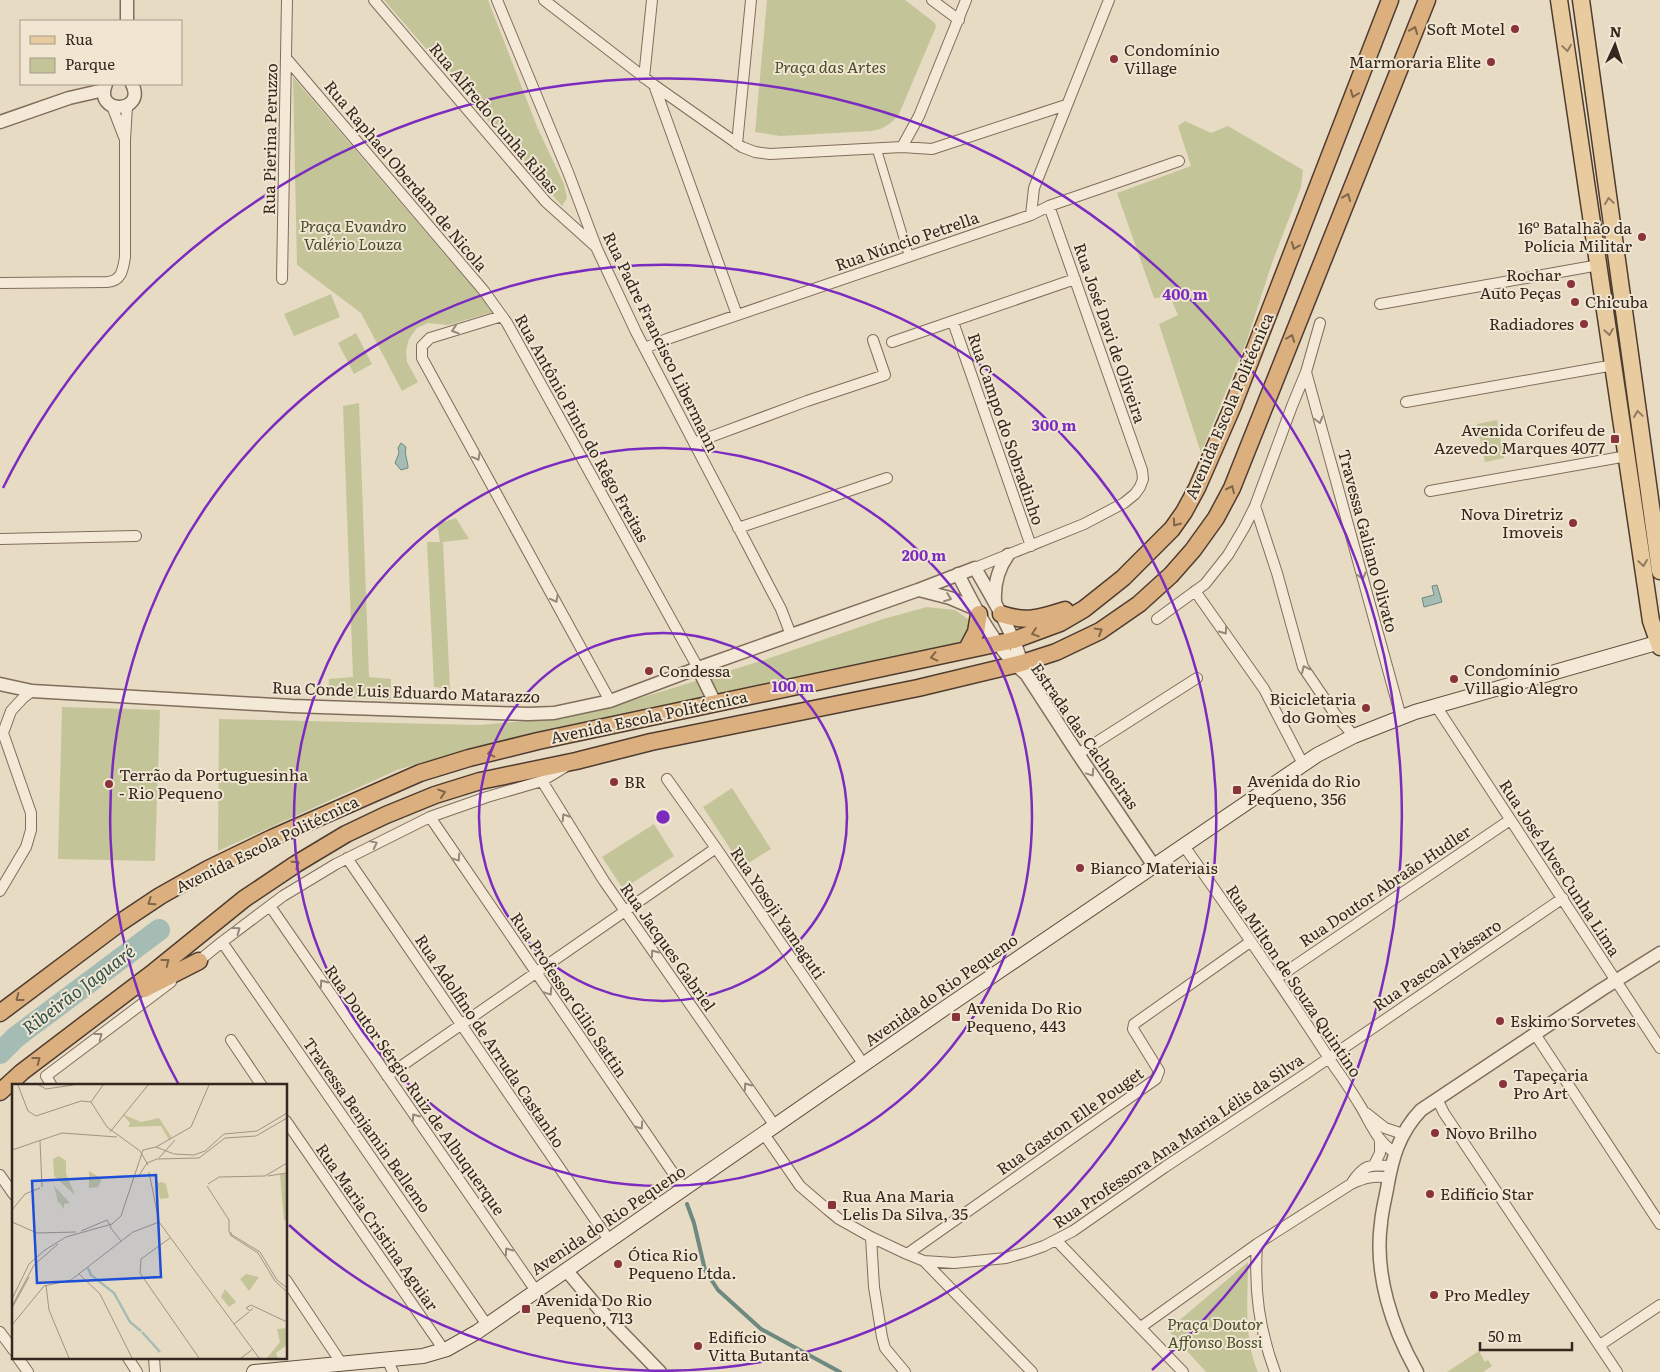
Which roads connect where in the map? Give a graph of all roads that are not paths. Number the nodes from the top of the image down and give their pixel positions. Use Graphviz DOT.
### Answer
graph roads {
  1 [pos="127,0"];
  2 [pos="287,0"];
  3 [pos="374,0"];
  4 [pos="496,0"];
  5 [pos="652,0"];
  6 [pos="751,0"];
  7 [pos="932,0"];
  8 [pos="966,0"];
  9 [pos="1109,0"];
  10 [pos="1390,0"];
  11 [pos="1427,0"];
  12 [pos="1559,0"];
  13 [pos="1581,0"];
  14 [pos="548,1"];
  15 [pos="127,20"];
  16 [pos="959,20"];
  17 [pos="286,58"];
  18 [pos="644,78"];
  19 [pos="132,85"];
  20 [pos="654,85"];
  21 [pos="107,95"];
  22 [pos="1066,105"];
  23 [pos="127,106"];
  24 [pos="0,122"];
  25 [pos="125,140"];
  26 [pos="738,144"];
  27 [pos="902,148"];
  28 [pos="877,150"];
  29 [pos="1179,161"];
  30 [pos="1050,206"];
  31 [pos="1031,215"];
  32 [pos="597,249"];
  33 [pos="909,256"];
  34 [pos="1599,265"];
  35 [pos="282,279"];
  36 [pos="1075,279"];
  37 [pos="0,283"];
  38 [pos="1380,304"];
  39 [pos="738,315"];
  40 [pos="502,316"];
  41 [pos="953,322"];
  42 [pos="1320,323"];
  43 [pos="873,340"];
  44 [pos="892,342"];
  45 [pos="645,348"];
  46 [pos="1614,365"];
  47 [pos="1306,372"];
  48 [pos="1406,402"];
  49 [pos="694,443"];
  50 [pos="1627,456"];
  51 [pos="1142,470"];
  52 [pos="887,478"];
  53 [pos="1430,492"];
  54 [pos="1255,506"];
  55 [pos="738,528"];
  56 [pos="136,536"];
  57 [pos="0,539"];
  58 [pos="1030,546"];
  59 [pos="1008,555"];
  60 [pos="974,568"];
  61 [pos="1660,572"];
  62 [pos="958,574"];
  63 [pos="918,590"];
  64 [pos="1196,591"];
  65 [pos="1093,601"];
  66 [pos="998,608"];
  67 [pos="977,612"];
  68 [pos="1157,619"];
  69 [pos="791,634"];
  70 [pos="1007,642"];
  71 [pos="1659,644"];
  72 [pos="967,650"];
  73 [pos="1018,664"];
  74 [pos="698,668"];
  75 [pos="1196,678"];
  76 [pos="0,684"];
  77 [pos="32,691"];
  78 [pos="610,701"];
  79 [pos="715,703"];
  80 [pos="1436,706"];
  81 [pos="1401,717"];
  82 [pos="2,730"];
  83 [pos="688,734"];
  84 [pos="1354,736"];
  85 [pos="1078,754"];
  86 [pos="576,761"];
  87 [pos="1303,764"];
  88 [pos="667,779"];
  89 [pos="542,781"];
  90 [pos="430,818"];
  91 [pos="1510,820"];
  92 [pos="1184,846"];
  93 [pos="716,848"];
  94 [pos="347,858"];
  95 [pos="1154,866"];
  96 [pos="0,891"];
  97 [pos="1563,898"];
  98 [pos="270,906"];
  99 [pos="625,911"];
  100 [pos="222,942"];
  101 [pos="1250,942"];
  102 [pos="1660,952"];
  103 [pos="199,961"];
  104 [pos="535,973"];
  105 [pos="1277,978"];
  106 [pos="1616,980"];
  107 [pos="110,1005"];
  108 [pos="0,1013"];
  109 [pos="461,1024"];
  110 [pos="1535,1034"];
  111 [pos="230,1040"];
  112 [pos="1660,1048"];
  113 [pos="1329,1058"];
  114 [pos="864,1065"];
  115 [pos="387,1076"];
  116 [pos="51,1084"];
  117 [pos="261,1084"];
  118 [pos="0,1092"];
  119 [pos="1437,1099"];
  120 [pos="1362,1109"];
  121 [pos="288,1124"];
  122 [pos="770,1130"];
  123 [pos="1403,1134"];
  124 [pos="1380,1140"];
  125 [pos="1394,1152"];
  126 [pos="1374,1165"];
  127 [pos="1390,1172"];
  128 [pos="0,1176"];
  129 [pos="1350,1184"];
  130 [pos="684,1189"];
  131 [pos="12,1192"];
  132 [pos="1660,1224"];
  133 [pos="871,1237"];
  134 [pos="609,1240"];
  135 [pos="1056,1240"];
  136 [pos="1257,1244"];
  137 [pos="907,1254"];
  138 [pos="924,1260"];
  139 [pos="566,1270"];
  140 [pos="288,1283"];
  141 [pos="536,1291"];
  142 [pos="1660,1306"];
  143 [pos="487,1325"];
  144 [pos="1142,1327"];
  145 [pos="0,1332"];
  146 [pos="1600,1345"];
  147 [pos="12,1349"];
  148 [pos="444,1350"];
  149 [pos="19,1360"];
  150 [pos="129,1360"];
  151 [pos="342,1364"];
  152 [pos="390,1366"];
  153 [pos="321,1369"];
  154 [pos="28,1372"];
  155 [pos="137,1372"];
  156 [pos="254,1372"];
  157 [pos="660,1372"];
  158 [pos="905,1372"];
  159 [pos="1032,1372"];
  160 [pos="1183,1372"];
  161 [pos="1274,1372"];
  162 [pos="1417,1372"];
  163 [pos="1617,1372"];
  1 -- 15 [label="street"];
  2 -- 17 [label="street, Rua Pierina Peruzzo"];
  3 -- 32 [label="street, Rua Alfredo Cunha Ribas"];
  4 -- 32 [label="street, Rua Padre Francisco Libermann"];
  5 -- 18 [label="street"];
  6 -- 26 [label="street"];
  7 -- 16 [label="street"];
  8 -- 16 [label="street"];
  9 -- 22 [label="street"];
  10 -- 65 [label="highway, Avenida Escola Politécnica, one-way"];
  73 -- 11 [label="highway, Avenida Escola Politécnica, one-way"];
  12 -- 34 [label="main road, one-way"];
  61 -- 13 [label="main road, one-way"];
  14 -- 18 [label="street"];
  16 -- 27 [label="street"];
  17 -- 35 [label="street, Rua Pierina Peruzzo"];
  17 -- 40 [label="street, Rua Raphael Oberdam de Nicola"];
  18 -- 20 [label="street"];
  19 -- 23 [label="street"];
  20 -- 26 [label="street"];
  20 -- 39 [label="street"];
  21 -- 23 [label="street"];
  21 -- 24 [label="street"];
  21 -- 25 [label="street"];
  22 -- 27 [label="street"];
  22 -- 31 [label="street"];
  23 -- 25 [label="street"];
  25 -- 37 [label="street"];
  26 -- 28 [label="street"];
  27 -- 28 [label="street"];
  28 -- 33 [label="street"];
  29 -- 30 [label="street, Rua Núncio Petrella"];
  30 -- 31 [label="street, Rua Núncio Petrella"];
  30 -- 36 [label="street, Rua José Davi de Oliveira"];
  31 -- 33 [label="street, Rua Núncio Petrella"];
  32 -- 45 [label="street, Rua Padre Francisco Libermann"];
  33 -- 39 [label="street, Rua Núncio Petrella"];
  34 -- 38 [label="street"];
  34 -- 46 [label="main road, one-way"];
  36 -- 41 [label="street"];
  36 -- 51 [label="street, Rua José Davi de Oliveira"];
  39 -- 45 [label="street, Rua Núncio Petrella"];
  40 -- 74 [label="street, Rua Antônio Pinto do Rêgo Freitas"];
  40 -- 78 [label="street, Rua Antônio Pinto do Rêgo Freitas, one-way"];
  41 -- 44 [label="street"];
  41 -- 58 [label="street, Rua Campo do Sobradinho"];
  42 -- 47 [label="street"];
  43 -- 49 [label="street"];
  45 -- 49 [label="street, Rua Padre Francisco Libermann"];
  46 -- 48 [label="street"];
  46 -- 50 [label="main road"];
  47 -- 54 [label="street"];
  47 -- 81 [label="street, Travessa Galiano Olivato, one-way"];
  49 -- 55 [label="street, Rua Padre Francisco Libermann"];
  50 -- 53 [label="street"];
  50 -- 71 [label="main road, one-way"];
  51 -- 58 [label="street, Rua Conde Luis Eduardo Matarazzo"];
  52 -- 55 [label="street"];
  54 -- 64 [label="street"];
  84 -- 54 [label="street, one-way"];
  55 -- 69 [label="street, Rua Padre Francisco Libermann"];
  56 -- 57 [label="street"];
  58 -- 59 [label="street, Rua Conde Luis Eduardo Matarazzo"];
  59 -- 60 [label="street, Rua Conde Luis Eduardo Matarazzo"];
  59 -- 66 [label="street"];
  60 -- 62 [label="street, Rua Conde Luis Eduardo Matarazzo"];
  60 -- 66 [label="street, Estrada das Cachoeiras"];
  62 -- 63 [label="street, Rua Conde Luis Eduardo Matarazzo"];
  62 -- 67 [label="street, Estrada das Cachoeiras"];
  63 -- 67 [label="street, one-way"];
  63 -- 69 [label="street, Rua Conde Luis Eduardo Matarazzo"];
  64 -- 68 [label="street"];
  64 -- 87 [label="street, one-way"];
  65 -- 66 [label="highway"];
  65 -- 70 [label="highway, Avenida Escola Politécnica, one-way"];
  66 -- 70 [label="street, Estrada das Cachoeiras"];
  67 -- 70 [label="street, Estrada das Cachoeiras"];
  67 -- 72 [label="highway"];
  69 -- 74 [label="street, Rua Conde Luis Eduardo Matarazzo"];
  70 -- 72 [label="highway, Avenida Escola Politécnica"];
  70 -- 73 [label="street, Estrada das Cachoeiras"];
  71 -- 80 [label="main road, Avenida do Rio Pequeno"];
  72 -- 79 [label="highway, Avenida Escola Politécnica, one-way"];
  73 -- 83 [label="highway, Avenida Escola Politécnica"];
  73 -- 85 [label="street, Estrada das Cachoeiras"];
  74 -- 78 [label="street, Rua Conde Luis Eduardo Matarazzo"];
  74 -- 79 [label="street"];
  75 -- 85 [label="street"];
  76 -- 77 [label="street, Rua Conde Luis Eduardo Matarazzo"];
  77 -- 78 [label="street, Rua Conde Luis Eduardo Matarazzo"];
  77 -- 82 [label="street"];
  79 -- 83 [label="highway"];
  79 -- 108 [label="highway, Avenida Escola Politécnica, one-way"];
  80 -- 81 [label="main road, Avenida do Rio Pequeno"];
  80 -- 91 [label="street, Rua José Alves Cunha Lima"];
  81 -- 84 [label="main road, Avenida do Rio Pequeno"];
  82 -- 96 [label="street"];
  83 -- 86 [label="highway, Avenida Escola Politécnica"];
  84 -- 87 [label="main road, Avenida do Rio Pequeno"];
  85 -- 95 [label="street, Estrada das Cachoeiras, one-way"];
  86 -- 89 [label="street, Avenida Escola Politécnica"];
  107 -- 86 [label="highway, Avenida Escola Politécnica, one-way"];
  87 -- 92 [label="main road, Avenida do Rio Pequeno"];
  88 -- 93 [label="street, Rua Yosoji Yamaguti"];
  89 -- 90 [label="street, Avenida Escola Politécnica"];
  99 -- 89 [label="street, Rua Jacques Gabriel, one-way"];
  94 -- 90 [label="street, Avenida Escola Politécnica, one-way"];
  90 -- 104 [label="street, Rua Professor Gílio Sattin, one-way"];
  91 -- 97 [label="street, Rua José Alves Cunha Lima"];
  91 -- 105 [label="street, Rua Doutor Abraão Hudler"];
  92 -- 95 [label="main road, Avenida do Rio Pequeno"];
  92 -- 101 [label="street, Rua Milton de Souza Quintino"];
  93 -- 99 [label="street"];
  93 -- 114 [label="street, Rua Yosoji Yamaguti"];
  94 -- 98 [label="street, Avenida Escola Politécnica"];
  94 -- 109 [label="street, Rua Adolfino de Arruda Castanho"];
  95 -- 114 [label="main road, Avenida do Rio Pequeno"];
  97 -- 106 [label="street, Rua José Alves Cunha Lima"];
  97 -- 113 [label="street, Rua Pascoal Pássaro"];
  100 -- 98 [label="street, Avenida Escola Politécnica, one-way"];
  115 -- 98 [label="street, Rua Doutor Sérgio Ruiz de Albuquerque, one-way"];
  99 -- 104 [label="street"];
  122 -- 99 [label="street, Rua Jacques Gabriel, one-way"];
  100 -- 103 [label="street, Avenida Escola Politécnica"];
  100 -- 143 [label="street, Travessa Benjamin Bellemo"];
  101 -- 105 [label="street, Rua Milton de Souza Quintino"];
  101 -- 137 [label="street, Rua Gaston Elle Pouget"];
  102 -- 106 [label="street"];
  103 -- 107 [label="highway"];
  116 -- 103 [label="street, Avenida Escola Politécnica, one-way"];
  104 -- 109 [label="street"];
  104 -- 130 [label="street, Rua Professor Gílio Sattin, one-way"];
  105 -- 113 [label="street, Rua Milton de Souza Quintino"];
  106 -- 110 [label="street"];
  106 -- 112 [label="street, Rua José Alves Cunha Lima"];
  118 -- 107 [label="highway, Avenida Escola Politécnica, one-way"];
  109 -- 115 [label="street"];
  109 -- 134 [label="street, Rua Adolfino de Arruda Castanho"];
  110 -- 119 [label="street"];
  110 -- 132 [label="street"];
  111 -- 117 [label="street"];
  113 -- 120 [label="street, Rua Milton de Souza Quintino"];
  113 -- 135 [label="street, Rua Professora Ana Maria Lélis da Silva"];
  114 -- 122 [label="main road, Avenida do Rio Pequeno"];
  141 -- 115 [label="street, Rua Doutor Sérgio Ruiz de Albuquerque, one-way"];
  119 -- 123 [label="street"];
  119 -- 146 [label="street"];
  120 -- 123 [label="street, Rua Milton de Souza Quintino"];
  120 -- 124 [label="street, Rua Milton de Souza Quintino"];
  121 -- 148 [label="street, Rua Maria Cristina Aguiar"];
  122 -- 130 [label="main road, Avenida do Rio Pequeno"];
  122 -- 133 [label="street, Rua Professora Ana Maria Lélis da Silva"];
  123 -- 125 [label="street"];
  124 -- 125 [label="street, Rua Milton de Souza Quintino"];
  124 -- 126 [label="street"];
  125 -- 127 [label="street"];
  126 -- 127 [label="street"];
  126 -- 129 [label="street"];
  127 -- 129 [label="street"];
  127 -- 162 [label="street"];
  128 -- 131 [label="street"];
  129 -- 136 [label="street"];
  130 -- 134 [label="main road, Avenida do Rio Pequeno"];
  133 -- 137 [label="street, Rua Professora Ana Maria Lélis da Silva"];
  133 -- 158 [label="street"];
  134 -- 139 [label="main road, Avenida do Rio Pequeno"];
  135 -- 138 [label="street, Rua Professora Ana Maria Lélis da Silva"];
  135 -- 144 [label="street"];
  136 -- 144 [label="street"];
  136 -- 161 [label="street"];
  137 -- 138 [label="street, Rua Professora Ana Maria Lélis da Silva"];
  138 -- 159 [label="street"];
  139 -- 141 [label="main road, Avenida do Rio Pequeno"];
  139 -- 157 [label="street"];
  140 -- 151 [label="street"];
  141 -- 143 [label="main road, Avenida do Rio Pequeno"];
  142 -- 146 [label="street"];
  143 -- 148 [label="main road, Avenida do Rio Pequeno"];
  144 -- 160 [label="street"];
  145 -- 147 [label="street"];
  146 -- 163 [label="street"];
  148 -- 152 [label="main road, Avenida do Rio Pequeno"];
  149 -- 154 [label="street"];
  150 -- 155 [label="street"];
  151 -- 152 [label="main road, Avenida do Rio Pequeno"];
  151 -- 153 [label="main road, Avenida do Rio Pequeno"];
  153 -- 156 [label="main road, Avenida do Rio Pequeno"];
}
